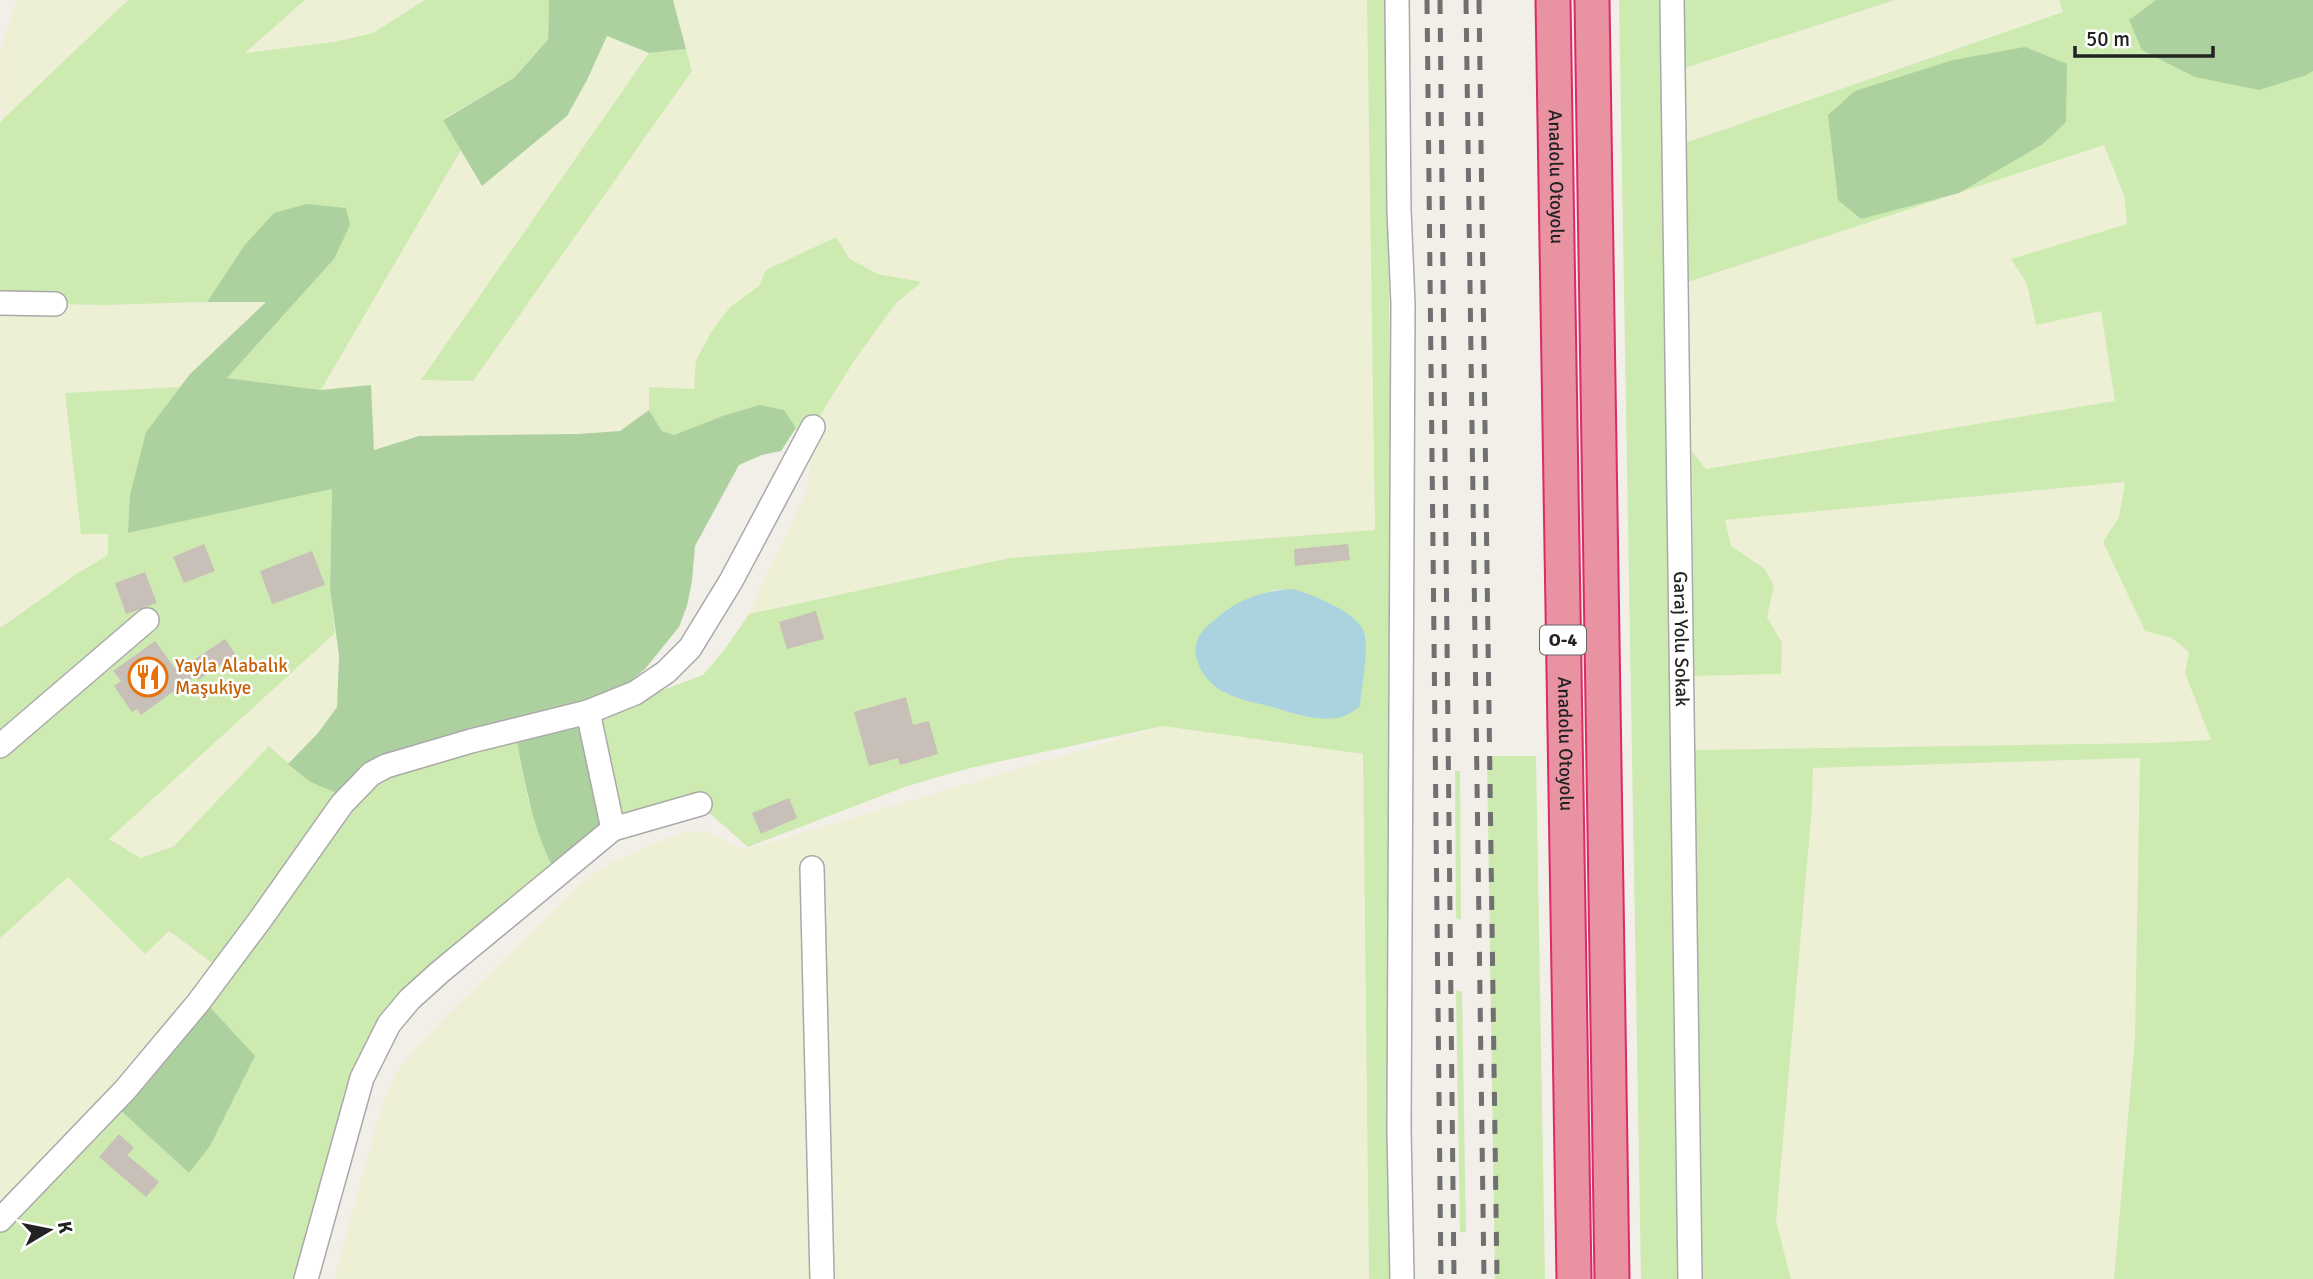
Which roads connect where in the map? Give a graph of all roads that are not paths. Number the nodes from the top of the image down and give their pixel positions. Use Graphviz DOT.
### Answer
graph roads {
  1 [pos="1397,0"];
  2 [pos="1553,0"];
  3 [pos="1592,0"];
  4 [pos="1672,0"];
  5 [pos="0,303"];
  6 [pos="55,304"];
  7 [pos="813,427"];
  8 [pos="147,620"];
  9 [pos="588,712"];
  10 [pos="0,746"];
  11 [pos="700,804"];
  12 [pos="614,829"];
  13 [pos="812,868"];
  14 [pos="0,1220"];
  15 [pos="306,1279"];
  16 [pos="822,1279"];
  17 [pos="1402,1279"];
  18 [pos="1574,1279"];
  19 [pos="1612,1279"];
  20 [pos="1690,1279"];
  1 -- 17 [label="street"];
  2 -- 18 [label="highway, Anadolu Otoyolu / O-4"];
  3 -- 19 [label="highway, Anadolu Otoyolu / O-4"];
  4 -- 20 [label="street, Garaj Yolu Sokak"];
  5 -- 6 [label="street"];
  7 -- 9 [label="street"];
  8 -- 10 [label="street"];
  9 -- 12 [label="street"];
  9 -- 14 [label="street"];
  11 -- 12 [label="street"];
  12 -- 15 [label="street"];
  13 -- 16 [label="street"];
}
